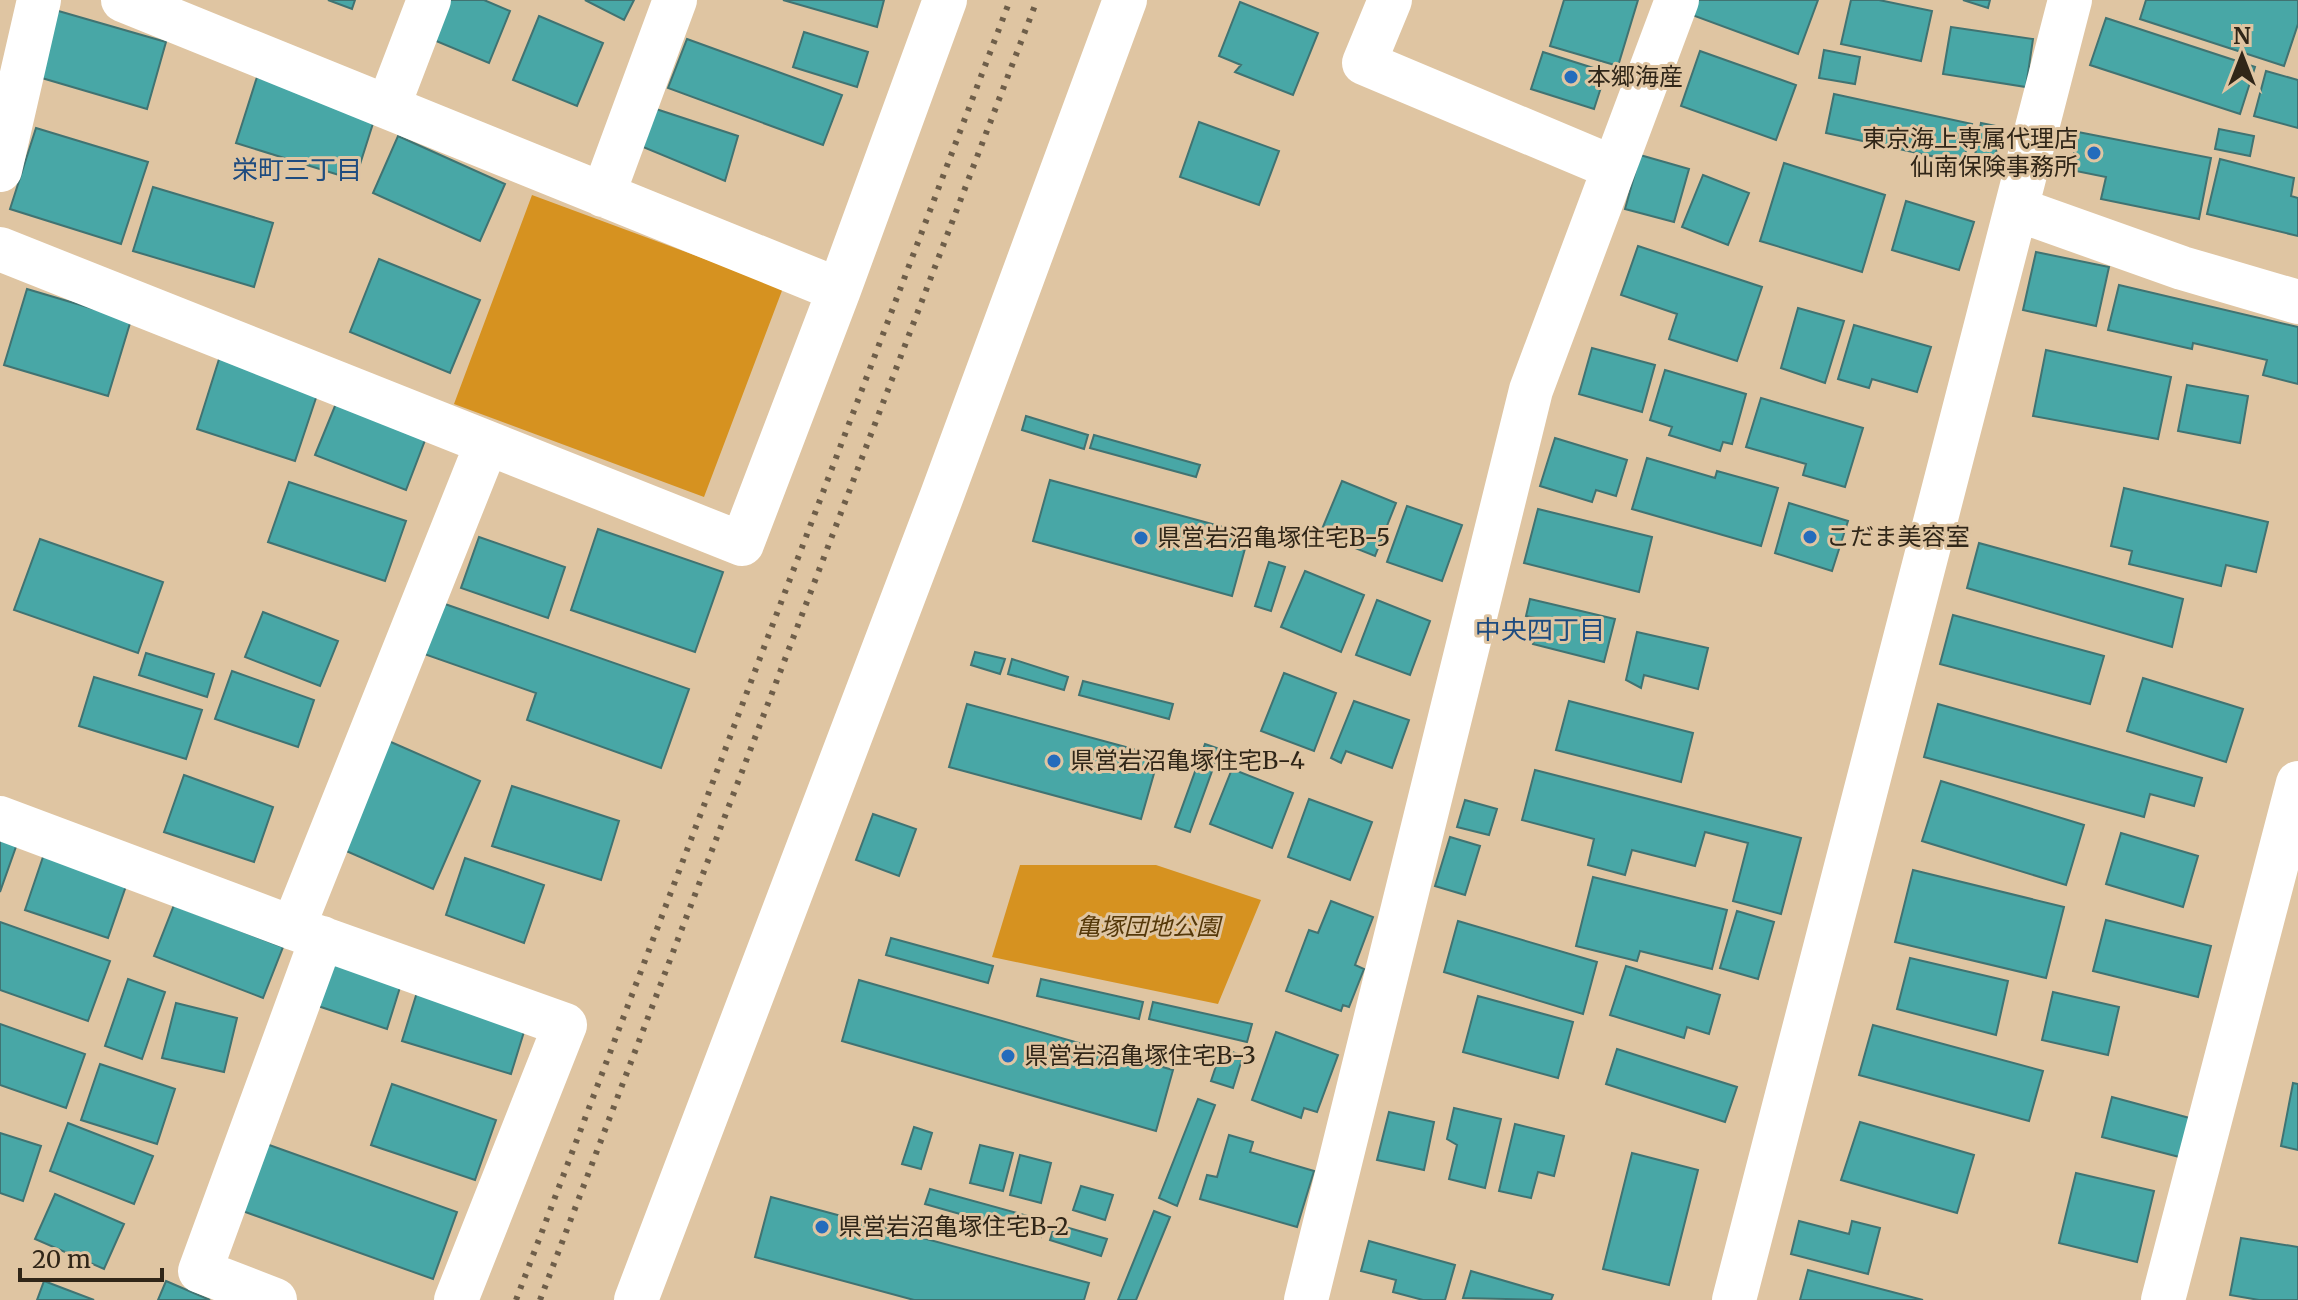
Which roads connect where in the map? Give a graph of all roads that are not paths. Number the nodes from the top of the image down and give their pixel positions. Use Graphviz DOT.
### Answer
graph roads {
  1 [pos="39,0"];
  2 [pos="123,0"];
  3 [pos="429,0"];
  4 [pos="675,0"];
  5 [pos="945,0"];
  6 [pos="1125,0"];
  7 [pos="1390,0"];
  8 [pos="1677,0"];
  9 [pos="2070,0"];
  10 [pos="388,107"];
  11 [pos="1614,168"];
  12 [pos="0,170"];
  13 [pos="603,195"];
  14 [pos="2016,209"];
  15 [pos="0,249"];
  16 [pos="839,290"];
  17 [pos="2298,302"];
  18 [pos="487,443"];
  19 [pos="2298,783"];
  20 [pos="0,818"];
  21 [pos="308,933"];
  22 [pos="275,1300"];
  23 [pos="456,1300"];
  24 [pos="636,1300"];
  25 [pos="1306,1300"];
  26 [pos="1734,1300"];
  27 [pos="2163,1300"];
  1 -- 12 [label="street"];
  2 -- 10 [label="street"];
  3 -- 10 [label="street"];
  4 -- 13 [label="street"];
  5 -- 16 [label="street"];
  6 -- 24 [label="street"];
  7 -- 11 [label="street"];
  8 -- 11 [label="street"];
  9 -- 14 [label="street"];
  10 -- 13 [label="street"];
  11 -- 25 [label="street"];
  13 -- 16 [label="street"];
  14 -- 17 [label="street"];
  14 -- 26 [label="street"];
  15 -- 18 [label="street"];
  16 -- 18 [label="street"];
  18 -- 21 [label="street"];
  19 -- 27 [label="street"];
  20 -- 21 [label="street"];
  21 -- 22 [label="street"];
  21 -- 23 [label="street"];
}
